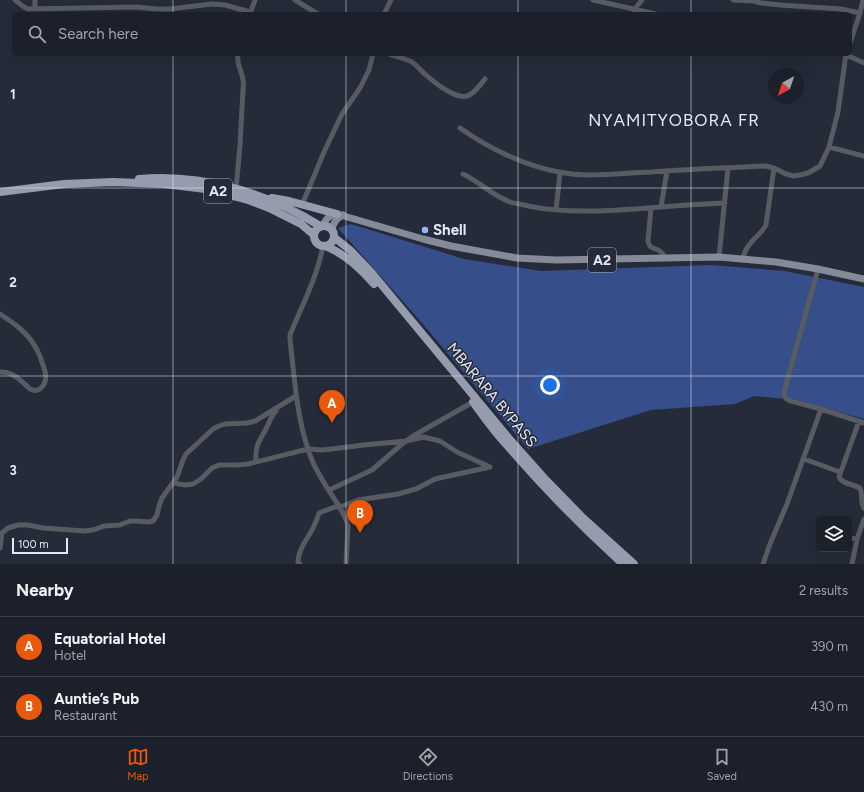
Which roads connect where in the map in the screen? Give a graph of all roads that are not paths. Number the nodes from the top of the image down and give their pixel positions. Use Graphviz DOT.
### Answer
graph roads {
  1 [pos="15,0"];
  2 [pos="34,0"];
  3 [pos="255,0"];
  4 [pos="295,0"];
  5 [pos="390,0"];
  6 [pos="593,0"];
  7 [pos="642,0"];
  8 [pos="733,0"];
  9 [pos="863,0"];
  10 [pos="34,9"];
  11 [pos="634,10"];
  12 [pos="247,12"];
  13 [pos="250,12"];
  14 [pos="315,12"];
  15 [pos="385,12"];
  16 [pos="645,12"];
  17 [pos="860,13"];
  18 [pos="852,37"];
  19 [pos="238,56"];
  20 [pos="372,56"];
  21 [pos="394,56"];
  22 [pos="846,56"];
  23 [pos="850,56"];
  24 [pos="864,63"];
  25 [pos="485,79"];
  26 [pos="460,128"];
  27 [pos="829,147"];
  28 [pos="864,156"];
  29 [pos="728,168"];
  30 [pos="774,168"];
  31 [pos="667,171"];
  32 [pos="560,173"];
  33 [pos="463,174"];
  34 [pos="113,182"];
  35 [pos="236,189"];
  36 [pos="0,192"];
  37 [pos="725,203"];
  38 [pos="288,205"];
  39 [pos="302,205"];
  40 [pos="661,207"];
  41 [pos="651,208"];
  42 [pos="556,210"];
  43 [pos="340,214"];
  44 [pos="322,226"];
  45 [pos="332,229"];
  46 [pos="314,235"];
  47 [pos="334,238"];
  48 [pos="324,246"];
  49 [pos="719,257"];
  50 [pos="665,258"];
  51 [pos="743,259"];
  52 [pos="818,269"];
  53 [pos="864,278"];
  54 [pos="0,314"];
  55 [pos="0,372"];
  56 [pos="296,396"];
  57 [pos="472,402"];
  58 [pos="281,405"];
  59 [pos="821,409"];
  60 [pos="861,422"];
  61 [pos="406,441"];
  62 [pos="308,449"];
  63 [pos="804,459"];
  64 [pos="256,462"];
  65 [pos="840,472"];
  66 [pos="174,483"];
  67 [pos="329,490"];
  68 [pos="340,507"];
  69 [pos="864,508"];
  70 [pos="864,519"];
  71 [pos="852,538"];
  72 [pos="857,539"];
  73 [pos="0,548"];
  74 [pos="300,564"];
  75 [pos="346,564"];
  76 [pos="623,564"];
  77 [pos="634,564"];
  78 [pos="763,564"];
  79 [pos="852,564"];
  1 -- 10 [label="street"];
  2 -- 10 [label="street"];
  3 -- 13 [label="street"];
  4 -- 14 [label="street"];
  5 -- 15 [label="street"];
  6 -- 11 [label="street"];
  7 -- 11 [label="street"];
  8 -- 17 [label="street"];
  9 -- 17 [label="street"];
  10 -- 12 [label="street"];
  11 -- 16 [label="street"];
  17 -- 18 [label="street"];
  19 -- 35 [label="street"];
  20 -- 39 [label="street"];
  21 -- 25 [label="street"];
  22 -- 27 [label="street"];
  23 -- 24 [label="street"];
  26 -- 32 [label="street"];
  27 -- 28 [label="street"];
  27 -- 30 [label="street"];
  29 -- 30 [label="street"];
  29 -- 31 [label="street"];
  29 -- 37 [label="street"];
  30 -- 51 [label="street"];
  31 -- 32 [label="street"];
  31 -- 40 [label="street"];
  32 -- 42 [label="street"];
  33 -- 42 [label="street"];
  34 -- 35 [label="highway, A2"];
  34 -- 36 [label="highway, A2"];
  34 -- 46 [label="highway, A2"];
  35 -- 38 [label="highway, A2"];
  37 -- 40 [label="street"];
  37 -- 49 [label="street"];
  38 -- 39 [label="highway, A2"];
  38 -- 44 [label="highway, A2"];
  39 -- 43 [label="highway, A2"];
  40 -- 41 [label="street"];
  41 -- 42 [label="street"];
  41 -- 50 [label="street"];
  43 -- 44 [label="main road"];
  43 -- 45 [label="main road"];
  43 -- 50 [label="main road, A2"];
  44 -- 45 [label="highway, A2"];
  44 -- 46 [label="highway"];
  45 -- 47 [label="highway"];
  46 -- 48 [label="highway, A2"];
  47 -- 48 [label="highway"];
  47 -- 77 [label="highway, MBARARA BYPASS"];
  48 -- 56 [label="street"];
  48 -- 57 [label="highway, MBARARA BYPASS"];
  49 -- 50 [label="main road, A2"];
  49 -- 51 [label="main road, A2"];
  51 -- 52 [label="main road, A2"];
  52 -- 53 [label="main road, A2"];
  52 -- 59 [label="street"];
  54 -- 55 [label="street"];
  56 -- 58 [label="street"];
  56 -- 62 [label="street"];
  57 -- 61 [label="street"];
  57 -- 76 [label="highway, MBARARA BYPASS"];
  58 -- 64 [label="street"];
  58 -- 66 [label="street"];
  59 -- 60 [label="street"];
  59 -- 63 [label="street"];
  60 -- 65 [label="street"];
  61 -- 62 [label="street"];
  61 -- 67 [label="street"];
  61 -- 68 [label="street"];
  62 -- 64 [label="street"];
  62 -- 67 [label="street"];
  63 -- 65 [label="street"];
  63 -- 78 [label="street"];
  64 -- 66 [label="street"];
  65 -- 69 [label="street"];
  66 -- 73 [label="street"];
  67 -- 68 [label="street"];
  68 -- 74 [label="street"];
  68 -- 75 [label="street"];
  70 -- 72 [label="street"];
  71 -- 72 [label="street"];
  72 -- 79 [label="street"];
}
